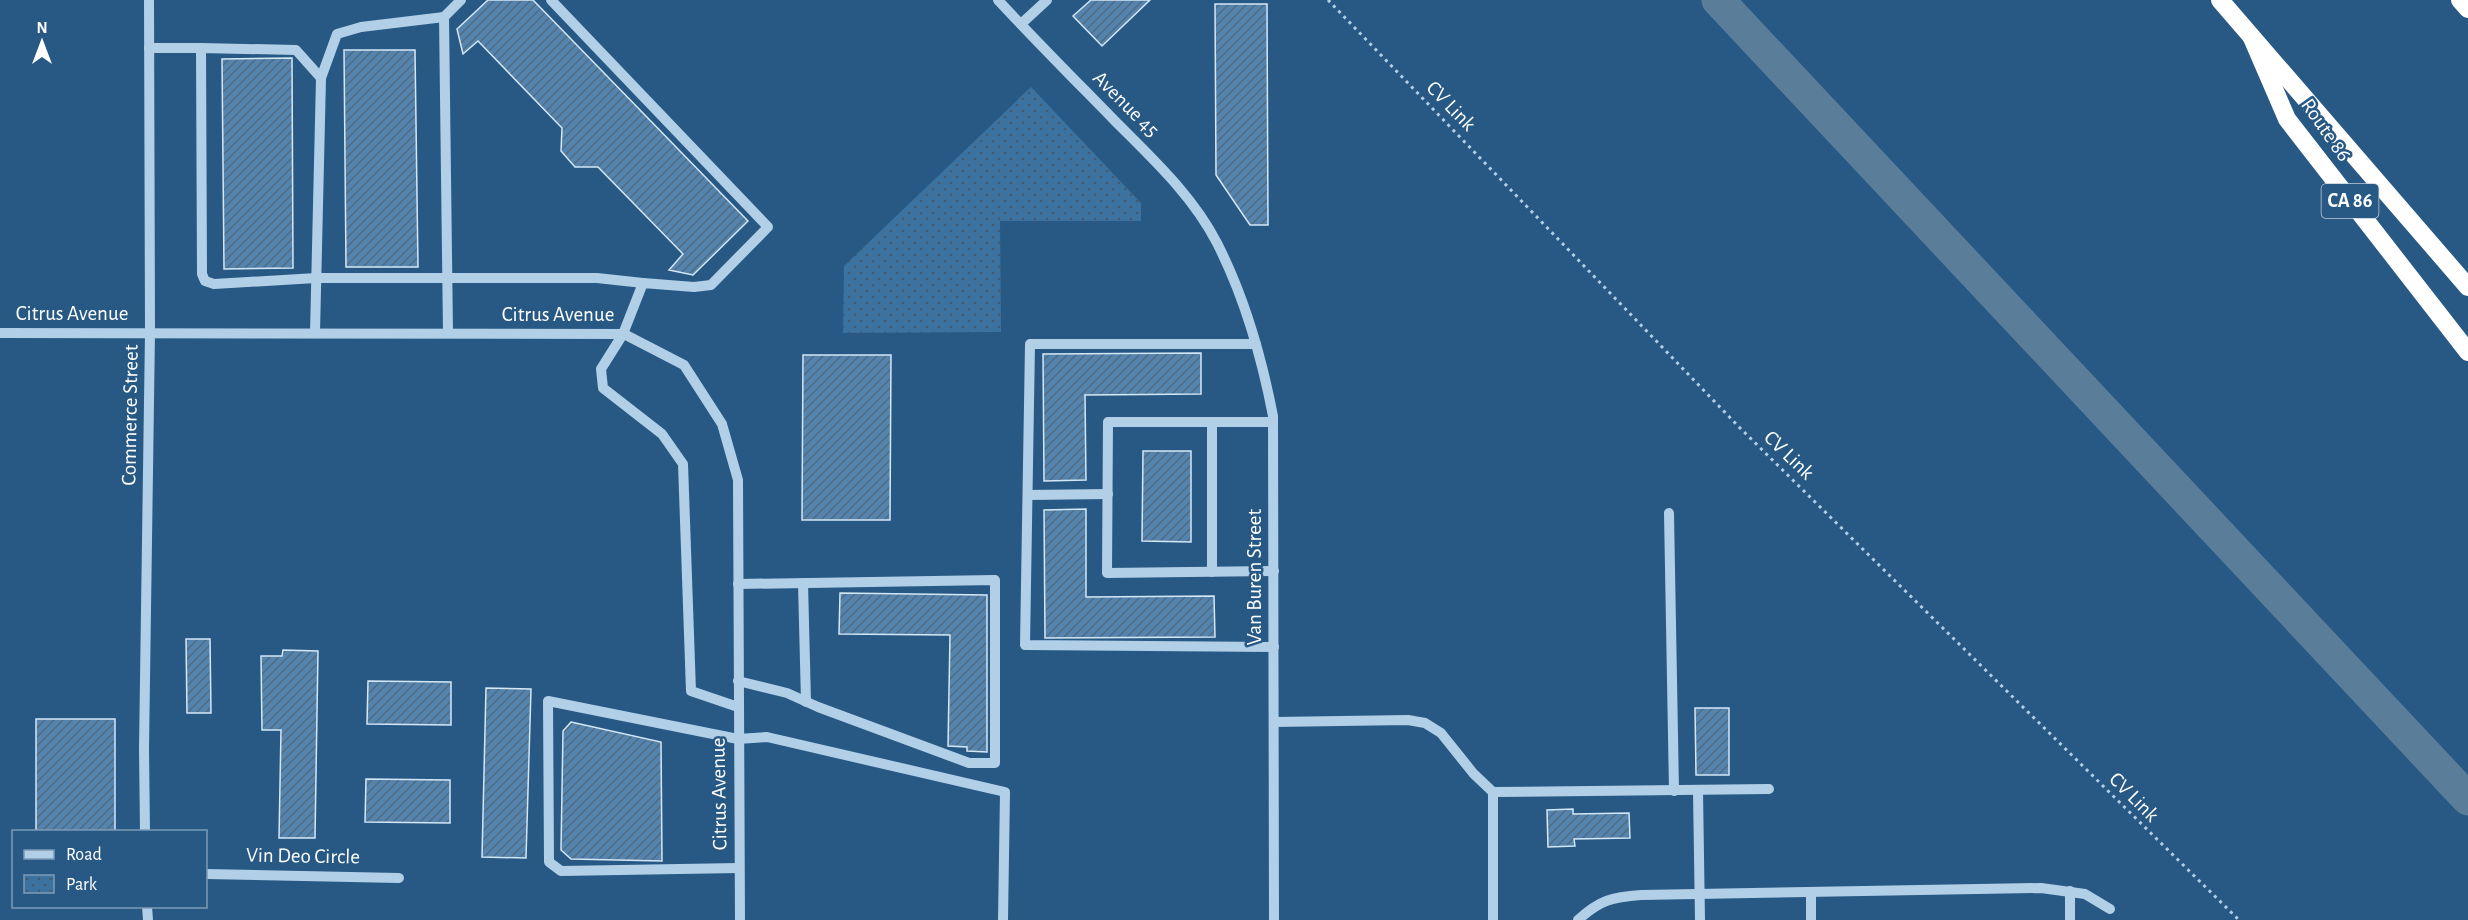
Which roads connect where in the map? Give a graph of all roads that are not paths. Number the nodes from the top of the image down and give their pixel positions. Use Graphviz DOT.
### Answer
graph roads {
  1 [pos="148,0"];
  2 [pos="461,0"];
  3 [pos="550,0"];
  4 [pos="998,0"];
  5 [pos="1047,0"];
  6 [pos="2220,0"];
  7 [pos="2460,0"];
  8 [pos="2468,9"];
  9 [pos="444,17"];
  10 [pos="1021,24"];
  11 [pos="2252,38"];
  12 [pos="149,48"];
  13 [pos="201,48"];
  14 [pos="321,78"];
  15 [pos="1217,243"];
  16 [pos="316,278"];
  17 [pos="447,278"];
  18 [pos="643,283"];
  19 [pos="2468,287"];
  20 [pos="150,332"];
  21 [pos="0,333"];
  22 [pos="315,333"];
  23 [pos="448,333"];
  24 [pos="623,334"];
  25 [pos="1256,344"];
  26 [pos="2468,352"];
  27 [pos="1212,422"];
  28 [pos="1273,422"];
  29 [pos="1108,494"];
  30 [pos="1028,495"];
  31 [pos="1670,513"];
  32 [pos="1212,572"];
  33 [pos="1274,572"];
  34 [pos="803,583"];
  35 [pos="738,584"];
  36 [pos="1274,647"];
  37 [pos="738,681"];
  38 [pos="806,702"];
  39 [pos="738,707"];
  40 [pos="1274,722"];
  41 [pos="738,739"];
  42 [pos="1769,789"];
  43 [pos="1674,791"];
  44 [pos="1698,791"];
  45 [pos="1493,792"];
  46 [pos="145,830"];
  47 [pos="740,868"];
  48 [pos="207,874"];
  49 [pos="399,878"];
  50 [pos="2070,891"];
  51 [pos="1811,892"];
  52 [pos="1700,894"];
  53 [pos="2110,909"];
  54 [pos="740,920"];
  55 [pos="1003,920"];
  56 [pos="1274,920"];
  57 [pos="1493,920"];
  58 [pos="1578,920"];
  59 [pos="1700,920"];
  60 [pos="1811,920"];
  61 [pos="2070,920"];
  1 -- 12 [label="street, Commerce Street"];
  2 -- 9 [label="street"];
  3 -- 18 [label="street"];
  4 -- 10 [label="street, Avenue 45"];
  5 -- 10 [label="street"];
  6 -- 11 [label="highway"];
  7 -- 8 [label="highway"];
  9 -- 14 [label="street"];
  9 -- 17 [label="street"];
  10 -- 15 [label="street, Avenue 45"];
  11 -- 19 [label="highway"];
  11 -- 26 [label="highway, Route 86 / CA 86"];
  12 -- 13 [label="street"];
  12 -- 20 [label="street, Commerce Street"];
  13 -- 14 [label="street"];
  13 -- 16 [label="street"];
  14 -- 16 [label="street"];
  15 -- 25 [label="street, Van Buren Street"];
  16 -- 17 [label="street"];
  16 -- 22 [label="street"];
  17 -- 18 [label="street"];
  17 -- 23 [label="street"];
  18 -- 24 [label="street"];
  20 -- 21 [label="street, Citrus Avenue"];
  20 -- 22 [label="street, Citrus Avenue"];
  20 -- 46 [label="street, Commerce Street"];
  22 -- 23 [label="street, Citrus Avenue"];
  23 -- 24 [label="street, Citrus Avenue"];
  24 -- 35 [label="street, Citrus Avenue"];
  24 -- 39 [label="street"];
  25 -- 28 [label="street, Van Buren Street"];
  25 -- 30 [label="street"];
  27 -- 28 [label="street"];
  27 -- 29 [label="street"];
  27 -- 32 [label="street"];
  28 -- 33 [label="street, Van Buren Street"];
  29 -- 30 [label="street"];
  29 -- 32 [label="street"];
  30 -- 36 [label="street"];
  31 -- 43 [label="street"];
  32 -- 33 [label="street"];
  33 -- 36 [label="street, Van Buren Street"];
  34 -- 35 [label="street"];
  34 -- 38 [label="street"];
  34 -- 38 [label="street"];
  35 -- 37 [label="street, Citrus Avenue"];
  36 -- 40 [label="street, Van Buren Street"];
  37 -- 38 [label="street"];
  37 -- 39 [label="street, Citrus Avenue"];
  39 -- 41 [label="street, Citrus Avenue"];
  40 -- 45 [label="street"];
  40 -- 56 [label="street, Van Buren Street"];
  41 -- 47 [label="street, Citrus Avenue"];
  41 -- 47 [label="street"];
  41 -- 55 [label="street"];
  42 -- 44 [label="street"];
  43 -- 44 [label="street"];
  43 -- 45 [label="street"];
  44 -- 52 [label="street"];
  45 -- 57 [label="street"];
  47 -- 54 [label="street, Citrus Avenue"];
  48 -- 49 [label="street, Vin Deo Circle"];
  50 -- 51 [label="street"];
  50 -- 53 [label="street"];
  50 -- 61 [label="street"];
  51 -- 52 [label="street"];
  51 -- 60 [label="street"];
  52 -- 58 [label="street"];
  52 -- 59 [label="street"];
}
